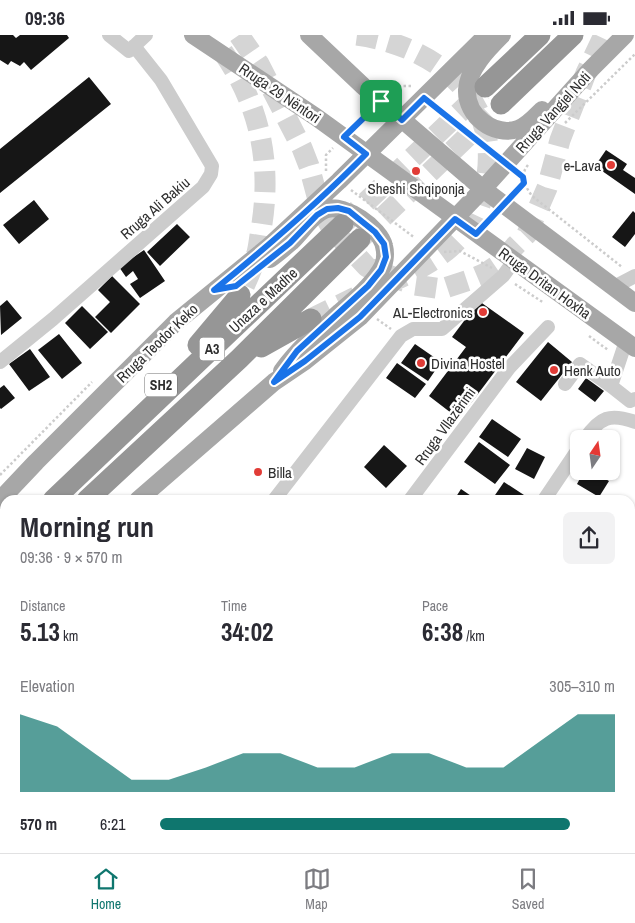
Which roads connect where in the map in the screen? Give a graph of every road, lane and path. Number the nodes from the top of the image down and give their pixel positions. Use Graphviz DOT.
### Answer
graph roads {
  1 [pos="109,35"];
  2 [pos="146,35"];
  3 [pos="193,35"];
  4 [pos="309,35"];
  5 [pos="487,35"];
  6 [pos="502,35"];
  7 [pos="540,35"];
  8 [pos="573,35"];
  9 [pos="625,35"];
  10 [pos="134,46"];
  11 [pos="635,54"];
  12 [pos="604,56"];
  13 [pos="486,87"];
  14 [pos="424,98"];
  15 [pos="381,101"];
  16 [pos="501,104"];
  17 [pos="402,120"];
  18 [pos="561,128"];
  19 [pos="344,137"];
  20 [pos="366,154"];
  21 [pos="326,155"];
  22 [pos="531,161"];
  23 [pos="507,164"];
  24 [pos="333,176"];
  25 [pos="523,177"];
  26 [pos="524,183"];
  27 [pos="483,189"];
  28 [pos="504,205"];
  29 [pos="455,219"];
  30 [pos="343,224"];
  31 [pos="476,234"];
  32 [pos="360,239"];
  33 [pos="428,247"];
  34 [pos="450,251"];
  35 [pos="460,251"];
  36 [pos="514,261"];
  37 [pos="503,276"];
  38 [pos="634,276"];
  39 [pos="614,287"];
  40 [pos="214,290"];
  41 [pos="240,295"];
  42 [pos="544,303"];
  43 [pos="635,303"];
  44 [pos="311,319"];
  45 [pos="548,327"];
  46 [pos="589,336"];
  47 [pos="631,345"];
  48 [pos="238,359"];
  49 [pos="620,360"];
  50 [pos="0,362"];
  51 [pos="274,382"];
  52 [pos="565,384"];
  53 [pos="611,386"];
  54 [pos="635,399"];
  55 [pos="635,422"];
  56 [pos="593,430"];
  57 [pos="570,461"];
  58 [pos="80,474"];
  59 [pos="5,495"];
  60 [pos="58,495"];
  61 [pos="92,495"];
  62 [pos="144,495"];
  63 [pos="278,495"];
  64 [pos="414,495"];
  65 [pos="547,495"];
  1 -- 10 [label="street"];
  2 -- 10 [label="street"];
  3 -- 19 [label="main road, Rruga 29 Nëntori"];
  4 -- 15 [label="main road"];
  5 -- 14 [label="main road, Rruga Teodor Keko"];
  6 -- 12 [label="main road"];
  7 -- 13 [label="highway"];
  8 -- 16 [label="highway"];
  9 -- 12 [label="main road, Rruga Vangjel Noti"];
  10 -- 50 [label="street, Rruga Ali Bakiu"];
  11 -- 18 [label="path"];
  12 -- 23 [label="main road, Rruga Vangjel Noti"];
  14 -- 15 [label="path"];
  14 -- 17 [label="main road, Rruga Teodor Keko"];
  14 -- 23 [label="path"];
  15 -- 17 [label="main road"];
  15 -- 19 [label="path"];
  17 -- 20 [label="main road, Rruga Teodor Keko"];
  17 -- 27 [label="main road"];
  19 -- 20 [label="main road, Rruga 29 Nëntori"];
  19 -- 21 [label="path"];
  20 -- 24 [label="main road, Rruga Teodor Keko"];
  20 -- 29 [label="main road, Rruga 29 Nëntori"];
  22 -- 25 [label="path"];
  23 -- 25 [label="path"];
  23 -- 27 [label="main road, Rruga Vangjel Noti"];
  24 -- 33 [label="path"];
  24 -- 40 [label="main road, Rruga Teodor Keko"];
  25 -- 26 [label="path"];
  26 -- 28 [label="path"];
  26 -- 38 [label="path"];
  27 -- 28 [label="main road"];
  27 -- 29 [label="main road, Rruga Vangjel Noti"];
  28 -- 39 [label="main road"];
  29 -- 31 [label="main road, Rruga Dritan Hoxha"];
  29 -- 33 [label="main road"];
  30 -- 58 [label="highway, Unaza e Madhe / A3"];
  31 -- 35 [label="path"];
  31 -- 36 [label="main road, Rruga Dritan Hoxha"];
  32 -- 48 [label="highway, Unaza e Madhe / A3"];
  33 -- 51 [label="main road"];
  34 -- 35 [label="path"];
  35 -- 37 [label="path"];
  36 -- 37 [label="street"];
  36 -- 47 [label="main road, Rruga Dritan Hoxha"];
  37 -- 42 [label="path"];
  37 -- 63 [label="street"];
  38 -- 39 [label="street"];
  39 -- 43 [label="main road"];
  40 -- 51 [label="main road"];
  40 -- 59 [label="main road, Rruga Teodor Keko"];
  41 -- 58 [label="highway, SH2"];
  44 -- 48 [label="highway"];
  45 -- 64 [label="street, Rruga Vllazërimi"];
  46 -- 49 [label="path"];
  47 -- 49 [label="street"];
  48 -- 61 [label="highway, Unaza e Madhe / A3"];
  49 -- 53 [label="street"];
  51 -- 62 [label="main road"];
  52 -- 53 [label="street"];
  53 -- 54 [label="street"];
  55 -- 56 [label="street"];
  57 -- 65 [label="street"];
  58 -- 60 [label="highway, Unaza e Madhe / A3"];
}
